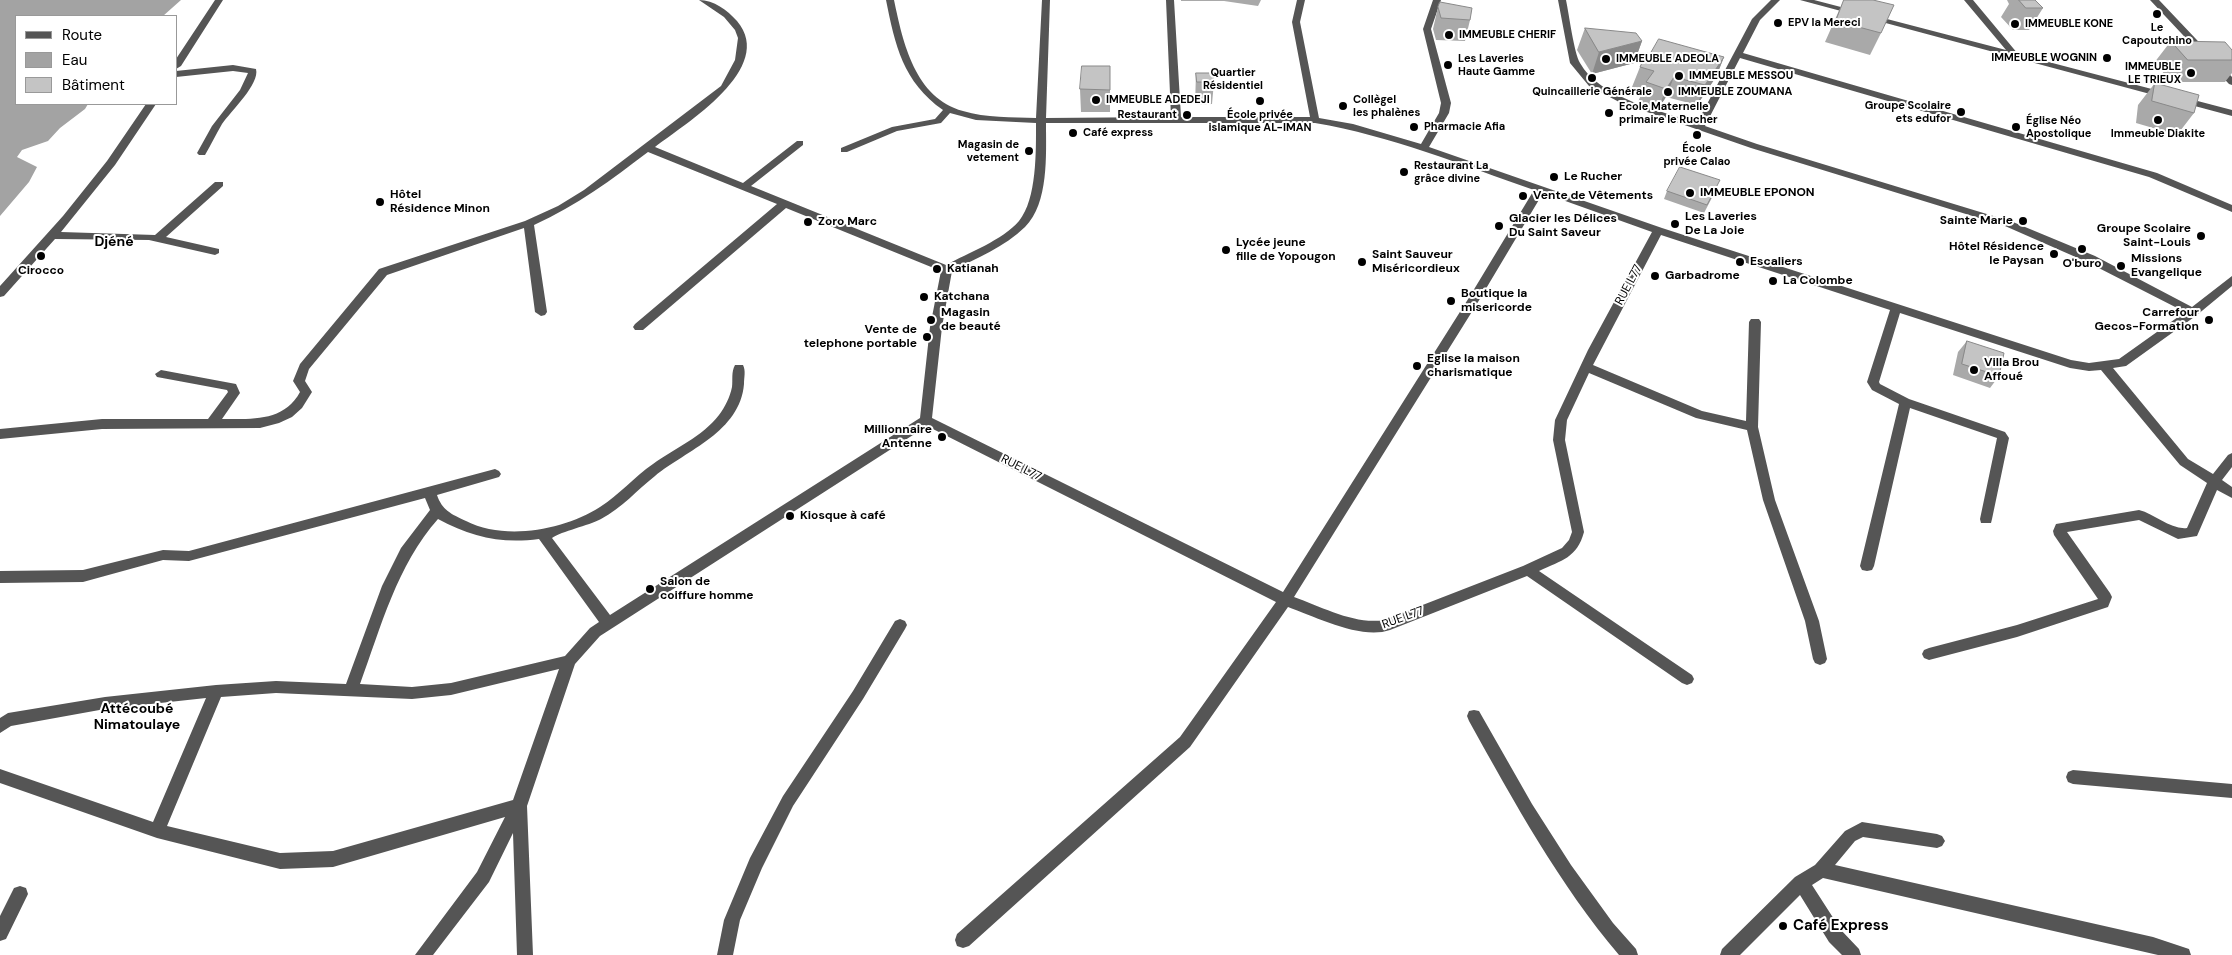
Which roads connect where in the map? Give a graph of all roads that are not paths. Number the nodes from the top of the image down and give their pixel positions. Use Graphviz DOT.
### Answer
graph roads {
  1 [pos="218,0"];
  2 [pos="702,0"];
  3 [pos="890,0"];
  4 [pos="1046,0"];
  5 [pos="1170,0"];
  6 [pos="1301,0"];
  7 [pos="1437,0"];
  8 [pos="1562,0"];
  9 [pos="1776,0"];
  10 [pos="1804,0"];
  11 [pos="1846,0"];
  12 [pos="1968,0"];
  13 [pos="2154,0"];
  14 [pos="1854,12"];
  15 [pos="1738,54"];
  16 [pos="2015,56"];
  17 [pos="178,63"];
  18 [pos="178,74"];
  19 [pos="2232,82"];
  20 [pos="150,105"];
  21 [pos="948,109"];
  22 [pos="2232,113"];
  23 [pos="1041,120"];
  24 [pos="1176,120"];
  25 [pos="1315,120"];
  26 [pos="1700,126"];
  27 [pos="800,143"];
  28 [pos="646,147"];
  29 [pos="1423,148"];
  30 [pos="844,150"];
  31 [pos="202,153"];
  32 [pos="220,184"];
  33 [pos="745,186"];
  34 [pos="1540,189"];
  35 [pos="785,203"];
  36 [pos="2232,209"];
  37 [pos="529,223"];
  38 [pos="1658,230"];
  39 [pos="51,235"];
  40 [pos="158,238"];
  41 [pos="215,251"];
  42 [pos="948,269"];
  43 [pos="2232,280"];
  44 [pos="0,293"];
  45 [pos="1896,308"];
  46 [pos="541,312"];
  47 [pos="2193,312"];
  48 [pos="1755,322"];
  49 [pos="639,326"];
  50 [pos="2106,366"];
  51 [pos="1586,367"];
  52 [pos="739,368"];
  53 [pos="161,374"];
  54 [pos="1905,402"];
  55 [pos="926,420"];
  56 [pos="212,422"];
  57 [pos="1752,427"];
  58 [pos="0,434"];
  59 [pos="2232,458"];
  60 [pos="495,474"];
  61 [pos="2214,482"];
  62 [pos="429,491"];
  63 [pos="2232,493"];
  64 [pos="436,511"];
  65 [pos="1986,519"];
  66 [pos="548,534"];
  67 [pos="1867,566"];
  68 [pos="1528,570"];
  69 [pos="0,578"];
  70 [pos="1285,600"];
  71 [pos="608,624"];
  72 [pos="900,625"];
  73 [pos="1929,654"];
  74 [pos="1820,659"];
  75 [pos="569,661"];
  76 [pos="1686,679"];
  77 [pos="351,689"];
  78 [pos="216,691"];
  79 [pos="1474,716"];
  80 [pos="0,726"];
  81 [pos="2074,777"];
  82 [pos="3,778"];
  83 [pos="2232,791"];
  84 [pos="519,806"];
  85 [pos="157,832"];
  86 [pos="1937,841"];
  87 [pos="1821,870"];
  88 [pos="1801,882"];
  89 [pos="20,894"];
  90 [pos="0,933"];
  91 [pos="964,940"];
  92 [pos="423,955"];
  93 [pos="525,955"];
  94 [pos="725,955"];
  95 [pos="1630,955"];
  96 [pos="1728,955"];
  97 [pos="1852,955"];
  98 [pos="2183,955"];
  1 -- 17 [label="street"];
  2 -- 28 [label="street"];
  3 -- 21 [label="street"];
  4 -- 23 [label="street"];
  5 -- 24 [label="street"];
  6 -- 25 [label="street"];
  7 -- 29 [label="street"];
  8 -- 26 [label="street"];
  9 -- 15 [label="street"];
  10 -- 14 [label="street"];
  11 -- 14 [label="street"];
  12 -- 16 [label="street"];
  13 -- 19 [label="street"];
  14 -- 16 [label="street"];
  15 -- 26 [label="street"];
  15 -- 36 [label="street"];
  16 -- 22 [label="street"];
  18 -- 31 [label="street"];
  20 -- 39 [label="street"];
  21 -- 23 [label="street"];
  21 -- 30 [label="street"];
  23 -- 24 [label="street"];
  23 -- 42 [label="street"];
  24 -- 25 [label="street"];
  25 -- 29 [label="street"];
  26 -- 47 [label="street"];
  27 -- 33 [label="street"];
  28 -- 33 [label="street"];
  28 -- 37 [label="street"];
  29 -- 34 [label="street"];
  32 -- 40 [label="street"];
  33 -- 35 [label="street"];
  34 -- 38 [label="street"];
  34 -- 70 [label="street"];
  35 -- 42 [label="street"];
  35 -- 49 [label="street"];
  37 -- 46 [label="street"];
  37 -- 56 [label="street"];
  38 -- 45 [label="street"];
  38 -- 51 [label="street, RUE L77"];
  39 -- 40 [label="street"];
  39 -- 44 [label="street"];
  40 -- 41 [label="street"];
  42 -- 55 [label="street"];
  43 -- 47 [label="street"];
  45 -- 50 [label="street"];
  45 -- 54 [label="street"];
  47 -- 50 [label="street"];
  48 -- 57 [label="street"];
  50 -- 61 [label="street"];
  51 -- 57 [label="street"];
  51 -- 68 [label="street, RUE L77"];
  52 -- 66 [label="street"];
  53 -- 56 [label="street"];
  54 -- 65 [label="street"];
  54 -- 67 [label="street"];
  55 -- 70 [label="street, RUE L77"];
  55 -- 71 [label="street"];
  56 -- 58 [label="street"];
  57 -- 74 [label="street"];
  59 -- 61 [label="street"];
  60 -- 62 [label="street"];
  61 -- 63 [label="street"];
  61 -- 73 [label="street"];
  62 -- 64 [label="street"];
  62 -- 69 [label="street"];
  64 -- 66 [label="street"];
  64 -- 77 [label="street"];
  66 -- 71 [label="street"];
  68 -- 70 [label="street, RUE L77"];
  68 -- 76 [label="street"];
  70 -- 91 [label="street"];
  71 -- 75 [label="street"];
  72 -- 94 [label="street"];
  75 -- 77 [label="street"];
  75 -- 84 [label="street"];
  77 -- 78 [label="street"];
  78 -- 80 [label="street"];
  78 -- 85 [label="street"];
  79 -- 95 [label="street"];
  81 -- 83 [label="street"];
  82 -- 85 [label="street"];
  84 -- 85 [label="street"];
  84 -- 92 [label="street"];
  84 -- 93 [label="street"];
  86 -- 87 [label="street"];
  87 -- 88 [label="street"];
  87 -- 98 [label="street"];
  88 -- 96 [label="street"];
  88 -- 97 [label="street"];
  89 -- 90 [label="street"];
}
